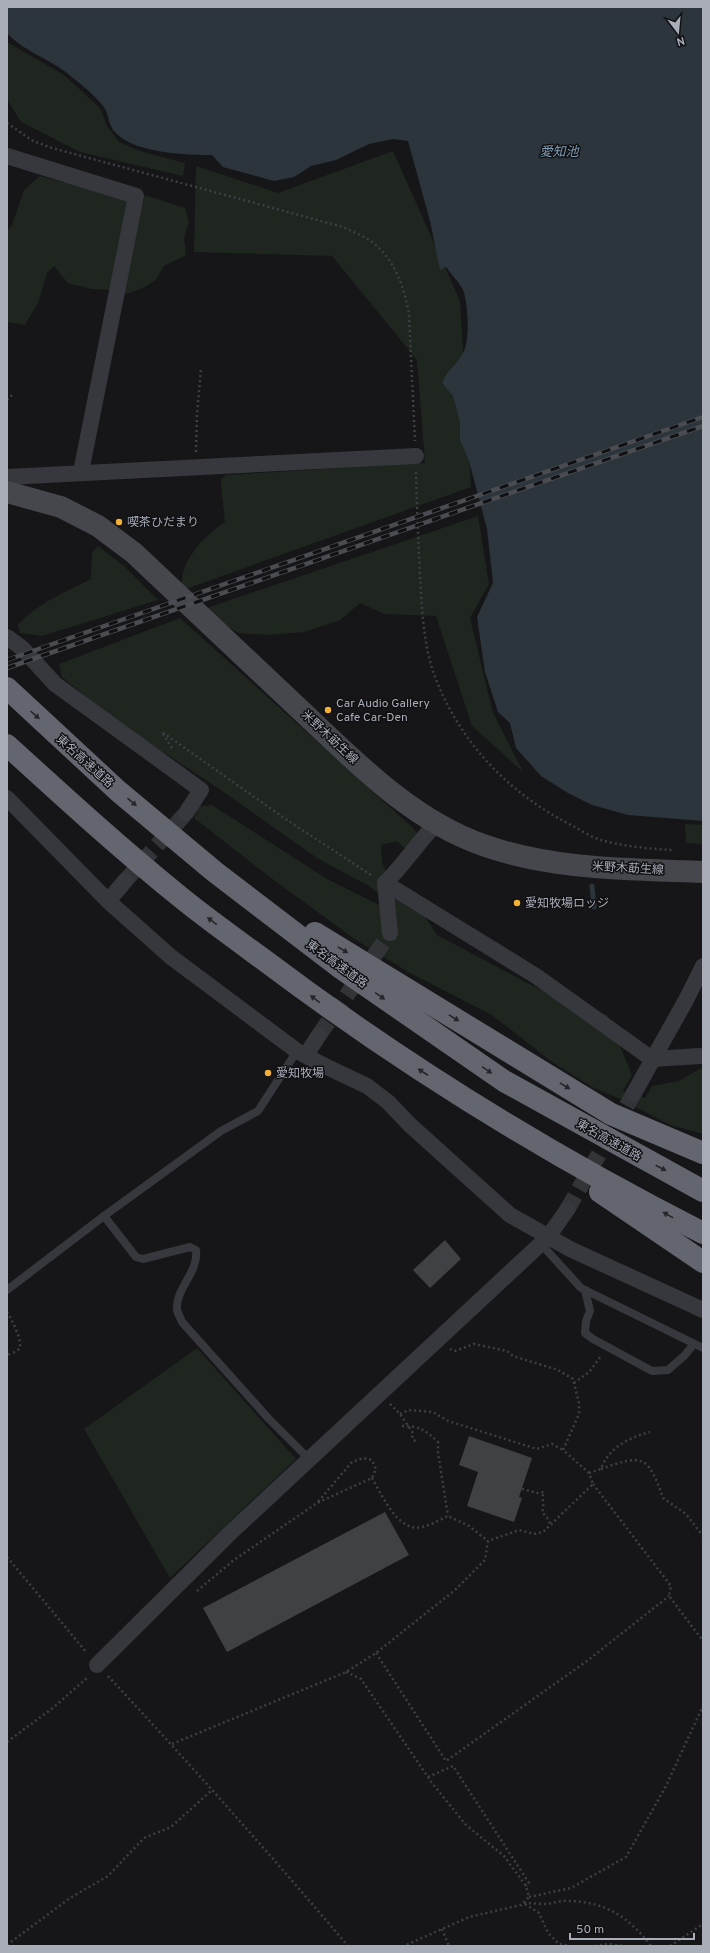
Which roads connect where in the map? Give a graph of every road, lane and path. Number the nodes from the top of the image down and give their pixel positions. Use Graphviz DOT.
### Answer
graph roads {
  1 [pos="7,123"];
  2 [pos="7,156"];
  3 [pos="201,368"];
  4 [pos="12,395"];
  5 [pos="7,400"];
  6 [pos="416,456"];
  7 [pos="196,466"];
  8 [pos="81,472"];
  9 [pos="7,476"];
  10 [pos="7,492"];
  11 [pos="7,636"];
  12 [pos="7,688"];
  13 [pos="7,745"];
  14 [pos="174,752"];
  15 [pos="7,798"];
  16 [pos="186,813"];
  17 [pos="436,824"];
  18 [pos="678,850"];
  19 [pos="215,872"];
  20 [pos="703,872"];
  21 [pos="125,882"];
  22 [pos="385,884"];
  23 [pos="108,901"];
  24 [pos="390,933"];
  25 [pos="703,966"];
  26 [pos="319,1035"];
  27 [pos="302,1053"];
  28 [pos="700,1056"];
  29 [pos="652,1059"];
  30 [pos="445,1086"];
  31 [pos="634,1093"];
  32 [pos="703,1153"];
  33 [pos="703,1191"];
  34 [pos="567,1210"];
  35 [pos="104,1216"];
  36 [pos="703,1233"];
  37 [pos="545,1240"];
  38 [pos="703,1262"];
  39 [pos="7,1290"];
  40 [pos="585,1290"];
  41 [pos="703,1310"];
  42 [pos="7,1312"];
  43 [pos="439,1339"];
  44 [pos="694,1344"];
  45 [pos="606,1347"];
  46 [pos="703,1348"];
  47 [pos="7,1356"];
  48 [pos="574,1383"];
  49 [pos="382,1392"];
  50 [pos="400,1414"];
  51 [pos="402,1426"];
  52 [pos="409,1426"];
  53 [pos="650,1432"];
  54 [pos="417,1443"];
  55 [pos="563,1450"];
  56 [pos="309,1459"];
  57 [pos="601,1469"];
  58 [pos="589,1473"];
  59 [pos="372,1478"];
  60 [pos="593,1484"];
  61 [pos="522,1489"];
  62 [pos="317,1503"];
  63 [pos="448,1516"];
  64 [pos="551,1525"];
  65 [pos="703,1536"];
  66 [pos="488,1541"];
  67 [pos="8,1559"];
  68 [pos="191,1596"];
  69 [pos="669,1596"];
  70 [pos="703,1641"];
  71 [pos="376,1652"];
  72 [pos="98,1666"];
  73 [pos="346,1672"];
  74 [pos="703,1706"];
  75 [pos="7,1742"];
  76 [pos="172,1744"];
  77 [pos="428,1777"];
  78 [pos="212,1790"];
  79 [pos="526,1886"];
  80 [pos="529,1897"];
  81 [pos="524,1903"];
  82 [pos="703,1924"];
  83 [pos="442,1929"];
  84 [pos="7,1945"];
  85 [pos="348,1946"];
  86 [pos="404,1946"];
  87 [pos="449,1946"];
  88 [pos="570,1946"];
  89 [pos="595,1946"];
  90 [pos="623,1946"];
  91 [pos="651,1946"];
  92 [pos="670,1946"];
  1 -- 6 [label="path"];
  2 -- 8 [label="street"];
  3 -- 7 [label="path"];
  4 -- 5 [label="path"];
  6 -- 7 [label="street"];
  6 -- 18 [label="path"];
  7 -- 8 [label="street"];
  8 -- 9 [label="street"];
  10 -- 17 [label="main road, 米野木莇生線"];
  11 -- 16 [label="street"];
  12 -- 19 [label="highway, 東名高速道路, one-way"];
  30 -- 13 [label="highway, one-way"];
  14 -- 22 [label="path"];
  15 -- 23 [label="street"];
  17 -- 20 [label="main road, 米野木莇生線"];
  17 -- 22 [label="street"];
  19 -- 32 [label="highway, one-way"];
  19 -- 33 [label="highway, 東名高速道路, one-way"];
  21 -- 23 [label="street"];
  22 -- 24 [label="street"];
  22 -- 29 [label="street"];
  23 -- 27 [label="street"];
  25 -- 29 [label="street"];
  26 -- 27 [label="street"];
  27 -- 35 [label="lane"];
  27 -- 37 [label="street"];
  28 -- 29 [label="street"];
  29 -- 31 [label="street"];
  36 -- 30 [label="highway, one-way"];
  30 -- 38 [label="highway"];
  34 -- 37 [label="street"];
  35 -- 39 [label="lane"];
  35 -- 56 [label="lane"];
  37 -- 40 [label="lane"];
  37 -- 41 [label="street"];
  37 -- 43 [label="street"];
  40 -- 44 [label="lane"];
  40 -- 45 [label="lane"];
  42 -- 47 [label="path"];
  43 -- 48 [label="path"];
  43 -- 49 [label="street"];
  44 -- 45 [label="lane"];
  44 -- 46 [label="lane"];
  45 -- 48 [label="path"];
  48 -- 55 [label="path"];
  49 -- 50 [label="path"];
  49 -- 56 [label="street"];
  50 -- 52 [label="path"];
  50 -- 55 [label="path"];
  51 -- 52 [label="path"];
  52 -- 54 [label="path"];
  52 -- 63 [label="path"];
  53 -- 57 [label="path"];
  55 -- 58 [label="path"];
  56 -- 72 [label="street"];
  57 -- 58 [label="path"];
  57 -- 65 [label="path"];
  58 -- 60 [label="path"];
  59 -- 62 [label="path"];
  59 -- 62 [label="path"];
  59 -- 63 [label="path"];
  60 -- 64 [label="path"];
  60 -- 69 [label="path"];
  61 -- 64 [label="path"];
  62 -- 68 [label="path"];
  63 -- 66 [label="path"];
  64 -- 66 [label="path"];
  66 -- 71 [label="path"];
  67 -- 72 [label="path"];
  69 -- 70 [label="path"];
  69 -- 71 [label="path"];
  71 -- 73 [label="path"];
  72 -- 75 [label="path"];
  72 -- 76 [label="path"];
  73 -- 76 [label="path"];
  73 -- 77 [label="path"];
  74 -- 80 [label="path"];
  76 -- 78 [label="path"];
  77 -- 79 [label="path"];
  77 -- 79 [label="path"];
  78 -- 84 [label="path"];
  78 -- 85 [label="path"];
  79 -- 80 [label="path"];
  80 -- 81 [label="path"];
  81 -- 83 [label="path"];
  81 -- 88 [label="path"];
  81 -- 91 [label="path"];
  82 -- 92 [label="path"];
  83 -- 86 [label="path"];
  83 -- 87 [label="path"];
  89 -- 90 [label="path"];
}
